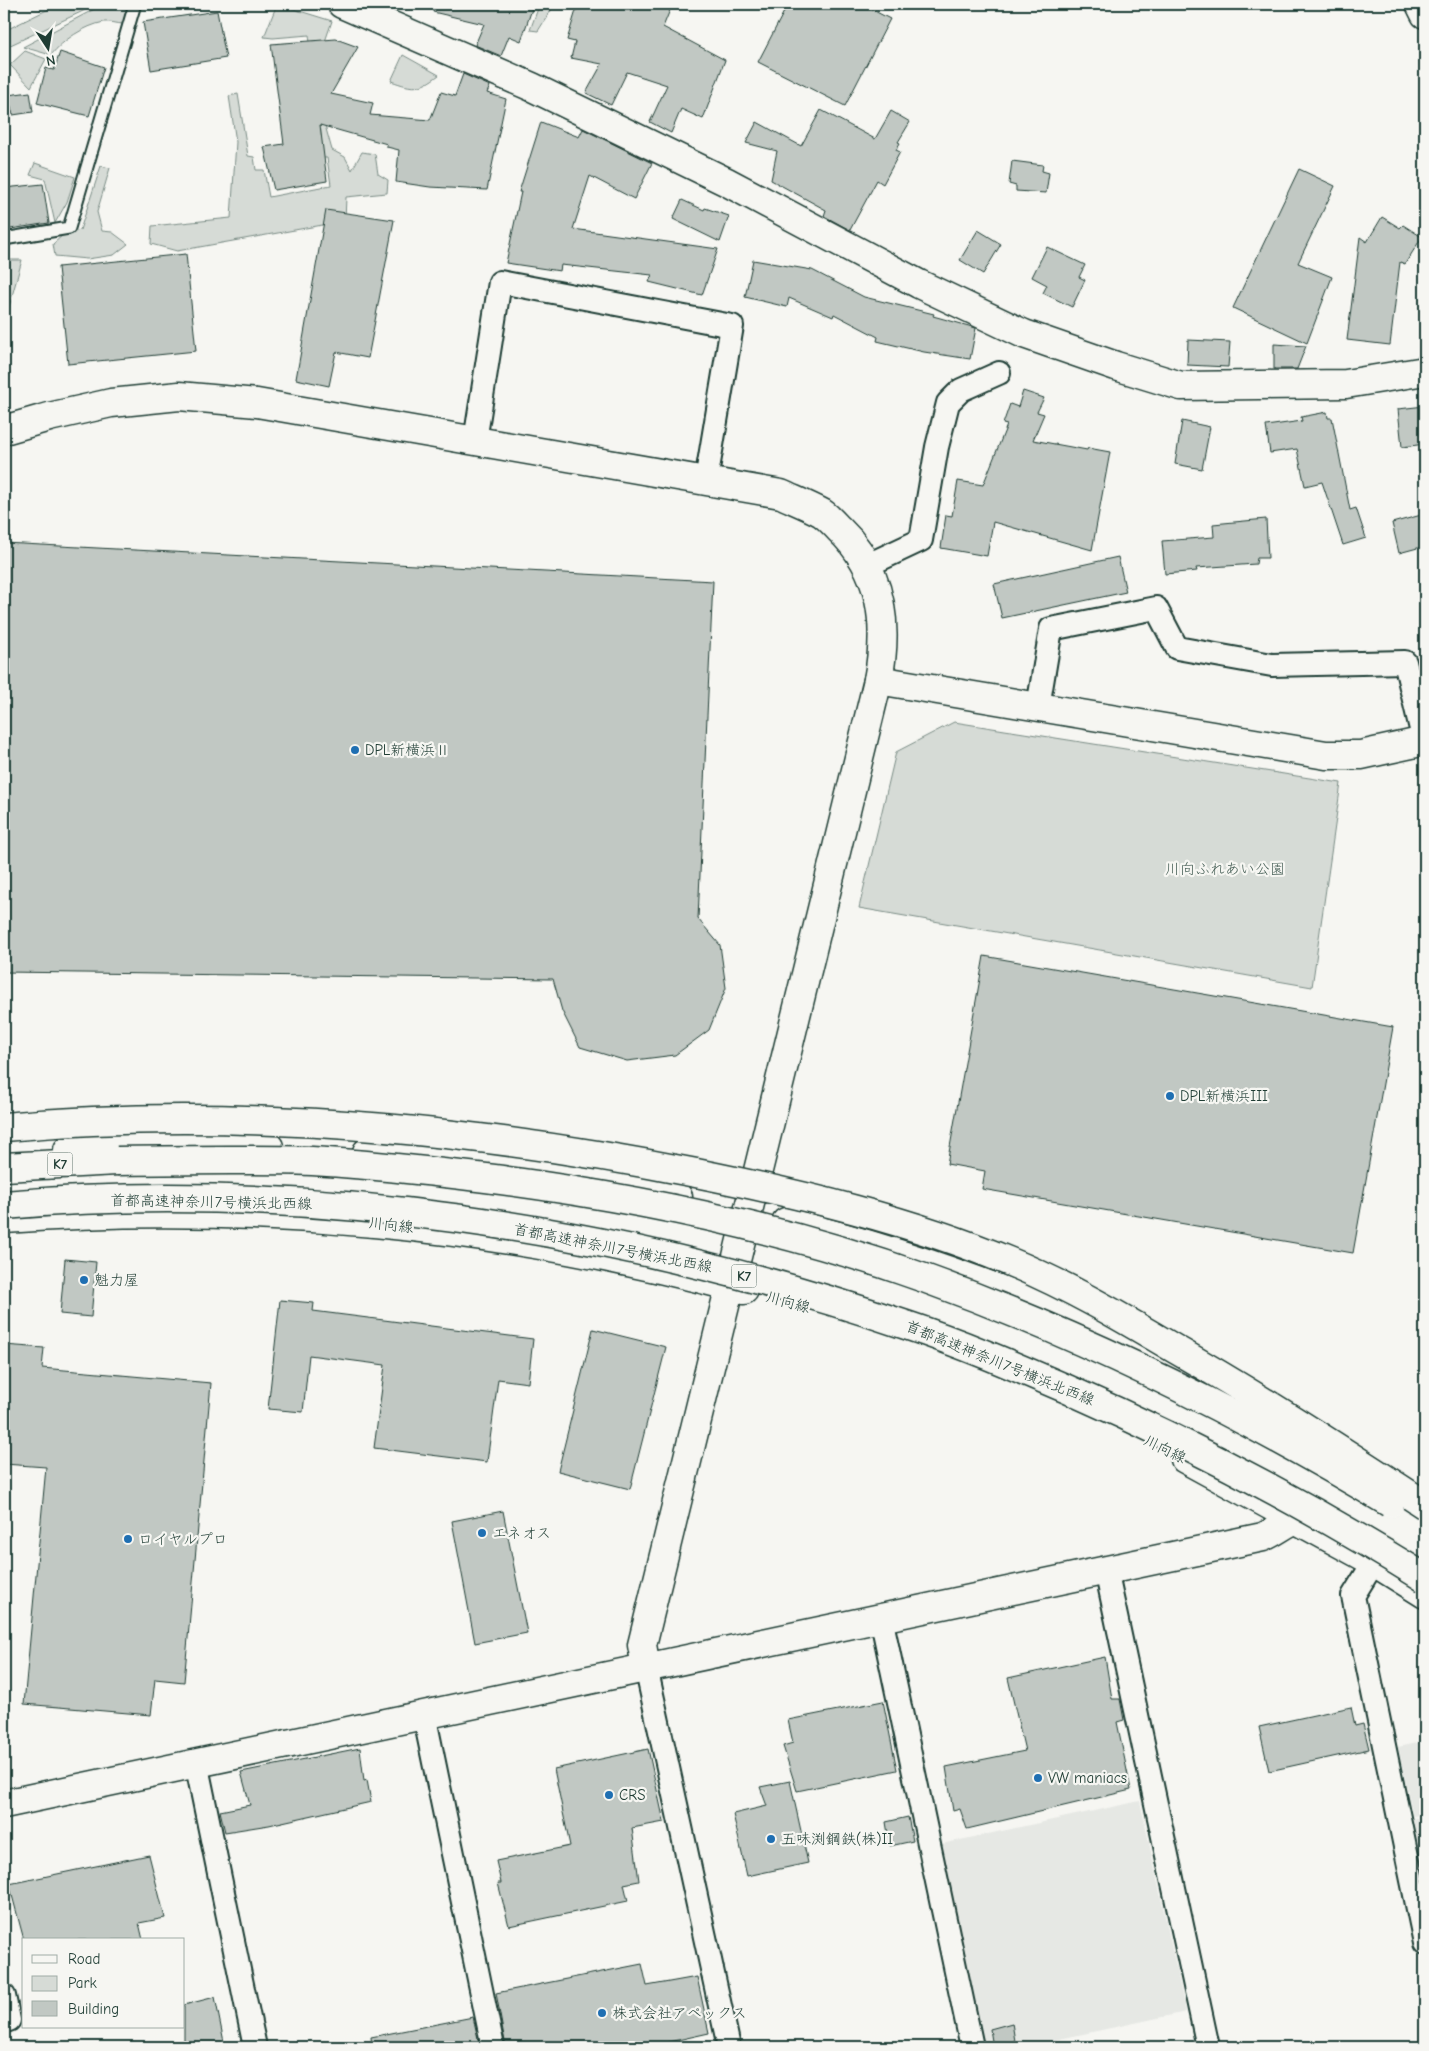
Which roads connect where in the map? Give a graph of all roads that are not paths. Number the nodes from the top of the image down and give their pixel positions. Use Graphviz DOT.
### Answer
graph roads {
  1 [pos="135,4"];
  2 [pos="342,4"];
  3 [pos="1420,4"];
  4 [pos="1425,14"];
  5 [pos="4,239"];
  6 [pos="1425,371"];
  7 [pos="999,373"];
  8 [pos="4,430"];
  9 [pos="475,441"];
  10 [pos="706,481"];
  11 [pos="868,565"];
  12 [pos="878,680"];
  13 [pos="1038,707"];
  14 [pos="1424,742"];
  15 [pos="4,1127"];
  16 [pos="4,1154"];
  17 [pos="4,1167"];
  18 [pos="4,1205"];
  19 [pos="748,1213"];
  20 [pos="4,1219"];
  21 [pos="730,1286"];
  22 [pos="1425,1505"];
  23 [pos="1272,1506"];
  24 [pos="1296,1519"];
  25 [pos="1425,1524"];
  26 [pos="1245,1541"];
  27 [pos="1374,1562"];
  28 [pos="1106,1570"];
  29 [pos="1425,1578"];
  30 [pos="1425,1594"];
  31 [pos="881,1617"];
  32 [pos="646,1667"];
  33 [pos="424,1714"];
  34 [pos="196,1762"];
  35 [pos="4,1804"];
  36 [pos="1425,1943"];
  37 [pos="4,1996"];
  38 [pos="9,2020"];
  39 [pos="255,2047"];
  40 [pos="493,2047"];
  41 [pos="729,2047"];
  42 [pos="972,2047"];
  43 [pos="1208,2047"];
  1 -- 5 [label="lane"];
  2 -- 6 [label="main road"];
  3 -- 4 [label="main road"];
  7 -- 11 [label="street"];
  8 -- 9 [label="main road"];
  9 -- 10 [label="main road"];
  9 -- 10 [label="street"];
  10 -- 11 [label="main road"];
  11 -- 12 [label="main road"];
  12 -- 13 [label="main road"];
  12 -- 19 [label="main road"];
  13 -- 14 [label="main road"];
  13 -- 14 [label="street"];
  15 -- 22 [label="main road, bridge"];
  16 -- 19 [label="main road"];
  17 -- 25 [label="main road, K7, bridge"];
  18 -- 29 [label="main road, 首都高速神奈川7号横浜北西線 / K7, bridge"];
  19 -- 21 [label="main road"];
  19 -- 22 [label="main road"];
  20 -- 21 [label="main road, 川向線"];
  21 -- 23 [label="main road, 川向線"];
  21 -- 32 [label="main road"];
  23 -- 24 [label="main road, 川向線"];
  23 -- 26 [label="main road"];
  24 -- 26 [label="main road"];
  24 -- 27 [label="main road, 川向線"];
  26 -- 28 [label="main road"];
  27 -- 30 [label="main road, 川向線"];
  27 -- 36 [label="street"];
  28 -- 31 [label="main road"];
  28 -- 43 [label="street"];
  31 -- 32 [label="main road"];
  31 -- 42 [label="street"];
  32 -- 33 [label="main road"];
  32 -- 41 [label="street"];
  33 -- 34 [label="main road"];
  33 -- 40 [label="street"];
  34 -- 35 [label="main road"];
  34 -- 39 [label="street"];
  37 -- 38 [label="street"];
}
